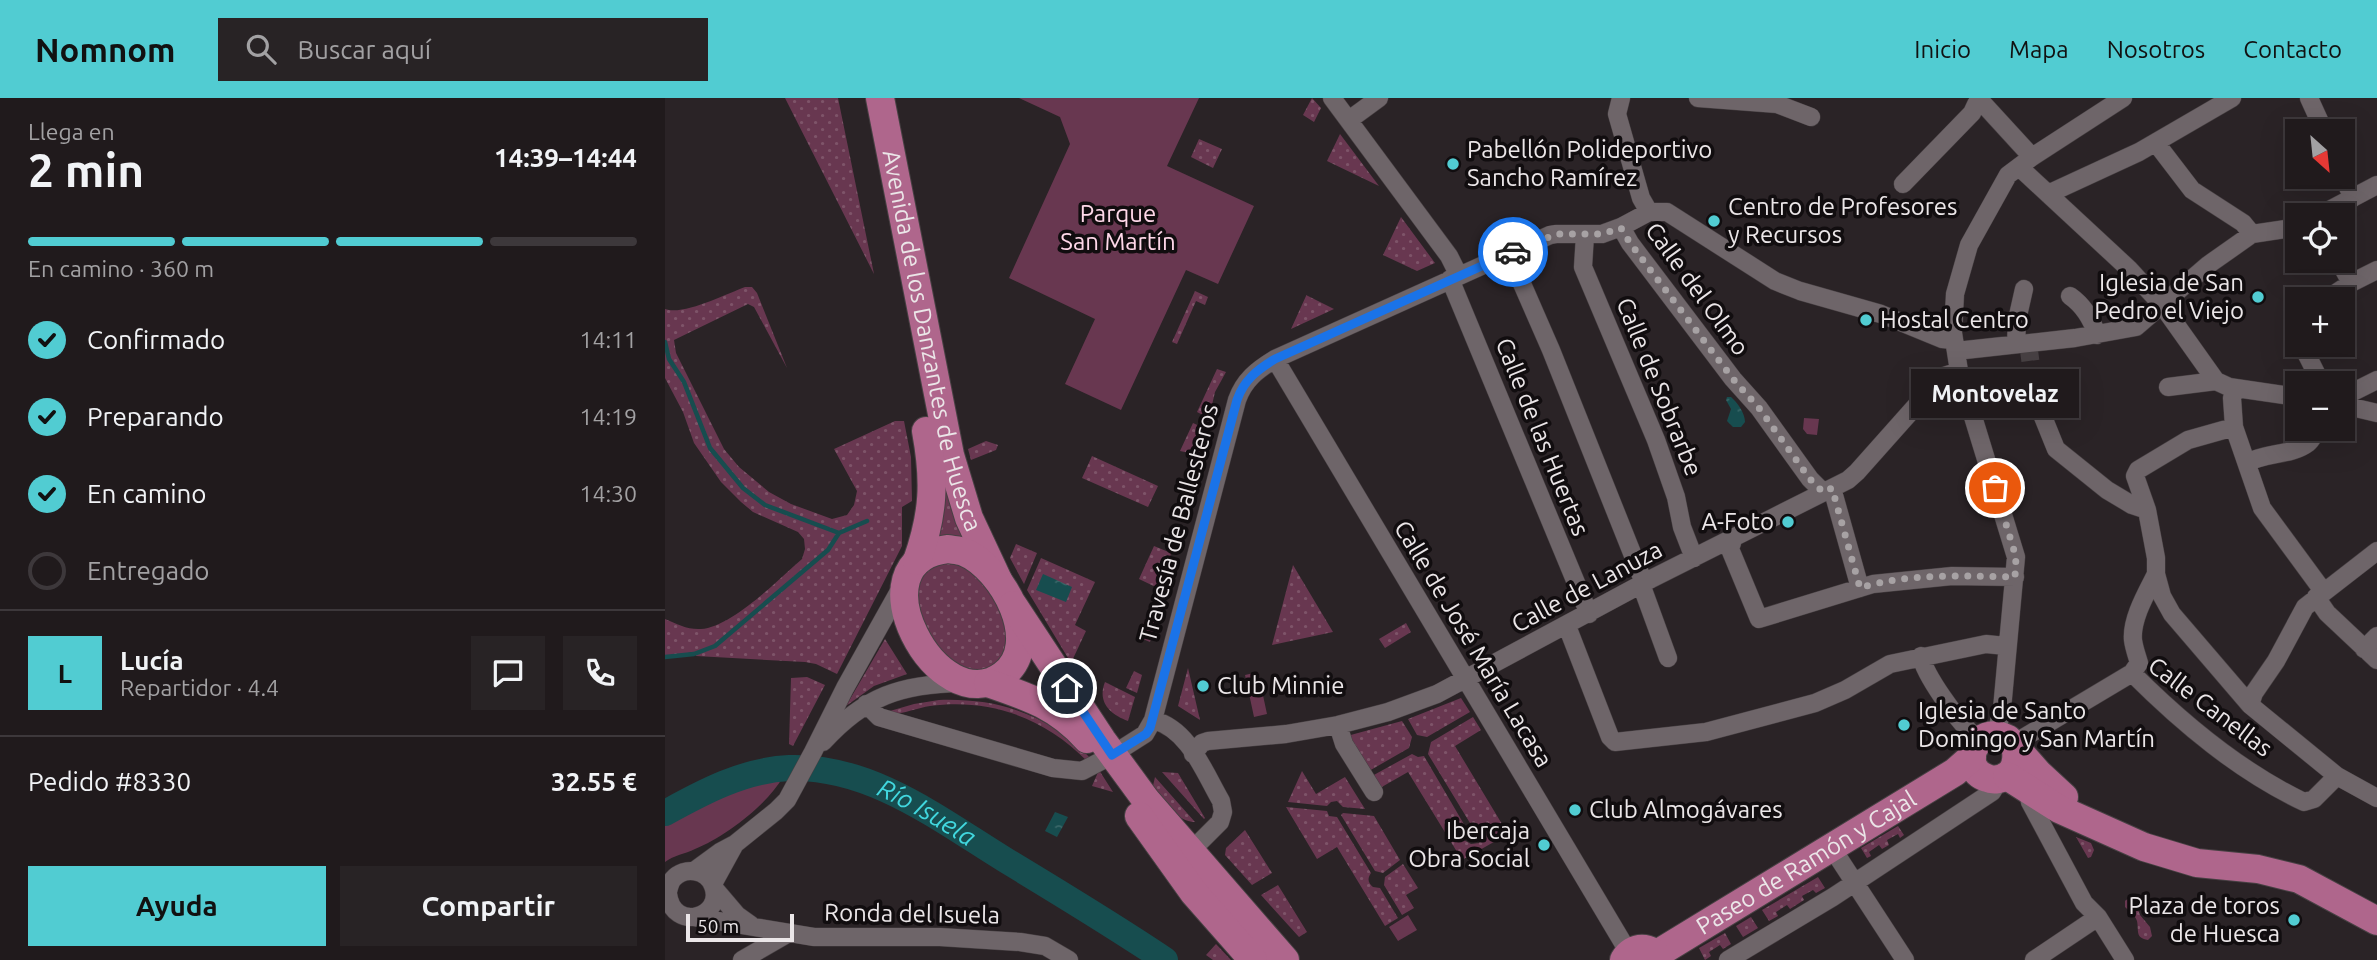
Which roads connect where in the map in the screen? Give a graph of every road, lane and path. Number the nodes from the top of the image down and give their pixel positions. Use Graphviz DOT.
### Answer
graph roads {
  1 [pos="861,98"];
  2 [pos="880,98"];
  3 [pos="1332,98"];
  4 [pos="1379,98"];
  5 [pos="1699,98"];
  6 [pos="1979,98"];
  7 [pos="2123,98"];
  8 [pos="2232,98"];
  9 [pos="2309,98"];
  10 [pos="1626,99"];
  11 [pos="1773,101"];
  12 [pos="1811,117"];
  13 [pos="2318,119"];
  14 [pos="1349,120"];
  15 [pos="2156,143"];
  16 [pos="2025,162"];
  17 [pos="1903,184"];
  18 [pos="2377,185"];
  19 [pos="2349,189"];
  20 [pos="2048,194"];
  21 [pos="2353,198"];
  22 [pos="2343,203"];
  23 [pos="1658,212"];
  24 [pos="1621,228"];
  25 [pos="2285,229"];
  26 [pos="2252,234"];
  27 [pos="1584,235"];
  28 [pos="1509,254"];
  29 [pos="2377,270"];
  30 [pos="2343,273"];
  31 [pos="1455,277"];
  32 [pos="2347,286"];
  33 [pos="2024,289"];
  34 [pos="2070,296"];
  35 [pos="2162,305"];
  36 [pos="2097,335"];
  37 [pos="2016,344"];
  38 [pos="1954,345"];
  39 [pos="1275,359"];
  40 [pos="1959,371"];
  41 [pos="2377,380"];
  42 [pos="2227,385"];
  43 [pos="2168,387"];
  44 [pos="2034,388"];
  45 [pos="2355,391"];
  46 [pos="2285,395"];
  47 [pos="2355,408"];
  48 [pos="2377,413"];
  49 [pos="2234,427"];
  50 [pos="2310,441"];
  51 [pos="2247,463"];
  52 [pos="1828,490"];
  53 [pos="2147,510"];
  54 [pos="1731,539"];
  55 [pos="2377,551"];
  56 [pos="1694,558"];
  57 [pos="912,570"];
  58 [pos="2156,574"];
  59 [pos="2015,577"];
  60 [pos="998,580"];
  61 [pos="1643,584"];
  62 [pos="1860,588"];
  63 [pos="2320,594"];
  64 [pos="1013,605"];
  65 [pos="1589,614"];
  66 [pos="1567,626"];
  67 [pos="2377,636"];
  68 [pos="2006,646"];
  69 [pos="2371,655"];
  70 [pos="1921,656"];
  71 [pos="1668,658"];
  72 [pos="2132,673"];
  73 [pos="1467,680"];
  74 [pos="977,683"];
  75 [pos="866,704"];
  76 [pos="2250,705"];
  77 [pos="1153,720"];
  78 [pos="1338,725"];
  79 [pos="813,752"];
  80 [pos="1193,754"];
  81 [pos="1108,757"];
  82 [pos="1993,760"];
  83 [pos="2337,776"];
  84 [pos="1374,792"];
  85 [pos="2377,798"];
  86 [pos="2121,837"];
  87 [pos="736,844"];
  88 [pos="1832,848"];
  89 [pos="1182,860"];
  90 [pos="694,871"];
  91 [pos="1853,883"];
  92 [pos="713,886"];
  93 [pos="666,897"];
  94 [pos="690,917"];
  95 [pos="2098,917"];
  96 [pos="665,920"];
  97 [pos="2377,921"];
  98 [pos="751,925"];
  99 [pos="787,934"];
  100 [pos="1626,956"];
  101 [pos="1658,957"];
  102 [pos="1058,958"];
  103 [pos="742,960"];
  104 [pos="1253,960"];
  105 [pos="1285,960"];
  106 [pos="1728,960"];
  107 [pos="1905,960"];
  108 [pos="2034,960"];
  109 [pos="2125,960"];
  1 -- 57 [label="main road, Avenida de los Danzantes de Huesca"];
  2 -- 60 [label="main road, Avenida de los Danzantes de Huesca"];
  3 -- 14 [label="street, Calle de las Huertas"];
  4 -- 14 [label="street"];
  5 -- 11 [label="street"];
  6 -- 16 [label="street"];
  6 -- 17 [label="street"];
  7 -- 16 [label="street"];
  8 -- 15 [label="street"];
  9 -- 13 [label="street"];
  10 -- 23 [label="street"];
  11 -- 12 [label="street"];
  14 -- 31 [label="street, Calle de las Huertas"];
  15 -- 20 [label="street"];
  15 -- 26 [label="street"];
  16 -- 20 [label="street"];
  16 -- 38 [label="street"];
  18 -- 21 [label="street"];
  19 -- 21 [label="street"];
  20 -- 35 [label="street"];
  21 -- 22 [label="street"];
  23 -- 24 [label="street"];
  23 -- 38 [label="street"];
  24 -- 27 [label="street"];
  24 -- 52 [label="street, Calle del Olmo"];
  25 -- 26 [label="street"];
  26 -- 35 [label="street"];
  27 -- 28 [label="street, Travesía de Ballesteros"];
  27 -- 56 [label="street, Calle de Sobrarbe"];
  28 -- 31 [label="street, Travesía de Ballesteros"];
  28 -- 61 [label="street"];
  29 -- 32 [label="street"];
  30 -- 32 [label="street"];
  31 -- 39 [label="street, Travesía de Ballesteros"];
  31 -- 65 [label="street, Calle de las Huertas"];
  33 -- 37 [label="street"];
  34 -- 36 [label="street"];
  35 -- 36 [label="street"];
  35 -- 42 [label="street"];
  36 -- 37 [label="street"];
  37 -- 38 [label="street"];
  38 -- 40 [label="street"];
  39 -- 73 [label="street, Calle de José María Lacasa"];
  39 -- 77 [label="street, Travesía de Ballesteros"];
  40 -- 52 [label="street, Calle de Lanuza"];
  40 -- 59 [label="street"];
  41 -- 45 [label="street"];
  42 -- 43 [label="street"];
  42 -- 46 [label="street"];
  42 -- 49 [label="street"];
  44 -- 53 [label="street"];
  47 -- 48 [label="street"];
  49 -- 51 [label="street"];
  49 -- 53 [label="street"];
  50 -- 51 [label="street"];
  51 -- 63 [label="street"];
  52 -- 54 [label="street, Calle de Lanuza"];
  52 -- 62 [label="street"];
  53 -- 58 [label="street"];
  54 -- 56 [label="street, Calle de Lanuza"];
  54 -- 62 [label="street"];
  55 -- 63 [label="street"];
  56 -- 61 [label="street, Calle de Lanuza"];
  57 -- 60 [label="main road"];
  57 -- 74 [label="main road"];
  57 -- 79 [label="street"];
  58 -- 72 [label="street"];
  58 -- 76 [label="street"];
  59 -- 62 [label="street"];
  59 -- 68 [label="street"];
  60 -- 64 [label="main road"];
  61 -- 65 [label="street, Calle de Lanuza"];
  61 -- 71 [label="street"];
  63 -- 69 [label="street"];
  63 -- 76 [label="street"];
  64 -- 74 [label="main road"];
  64 -- 81 [label="main road"];
  65 -- 66 [label="street, Calle de Lanuza"];
  66 -- 70 [label="street"];
  66 -- 73 [label="street, Calle de Lanuza"];
  67 -- 69 [label="street"];
  68 -- 70 [label="street"];
  68 -- 82 [label="street"];
  70 -- 82 [label="street"];
  72 -- 82 [label="street, Calle Canellas"];
  72 -- 83 [label="street, Calle Canellas"];
  73 -- 78 [label="street, Calle de Lanuza"];
  73 -- 100 [label="street, Calle de José María Lacasa"];
  74 -- 75 [label="street"];
  74 -- 81 [label="main road"];
  75 -- 79 [label="street"];
  75 -- 81 [label="street, Travesía de Ballesteros"];
  76 -- 83 [label="street"];
  77 -- 80 [label="street"];
  77 -- 81 [label="street, Travesía de Ballesteros"];
  78 -- 80 [label="street, Calle de Lanuza"];
  78 -- 84 [label="street"];
  79 -- 87 [label="street"];
  80 -- 89 [label="street"];
  81 -- 89 [label="main road"];
  82 -- 86 [label="main road"];
  82 -- 86 [label="main road"];
  82 -- 88 [label="main road, Paseo de Ramón y Cajal"];
  82 -- 91 [label="street, Calle Canellas"];
  82 -- 95 [label="street"];
  83 -- 85 [label="street"];
  86 -- 97 [label="main road"];
  87 -- 90 [label="street"];
  87 -- 92 [label="street"];
  88 -- 91 [label="street"];
  88 -- 101 [label="main road, Paseo de Ramón y Cajal"];
  89 -- 104 [label="main road"];
  89 -- 105 [label="main road"];
  90 -- 92 [label="street"];
  90 -- 93 [label="street"];
  91 -- 106 [label="street, Calle Canellas"];
  91 -- 107 [label="street"];
  92 -- 94 [label="street"];
  92 -- 98 [label="street, Ronda del Isuela"];
  93 -- 94 [label="street"];
  94 -- 96 [label="street, Ronda del Isuela"];
  94 -- 98 [label="street, Ronda del Isuela"];
  95 -- 108 [label="street"];
  95 -- 109 [label="street"];
  98 -- 99 [label="street, Ronda del Isuela"];
  99 -- 102 [label="street, Ronda del Isuela"];
  99 -- 103 [label="street"];
  100 -- 101 [label="main road"];
}
